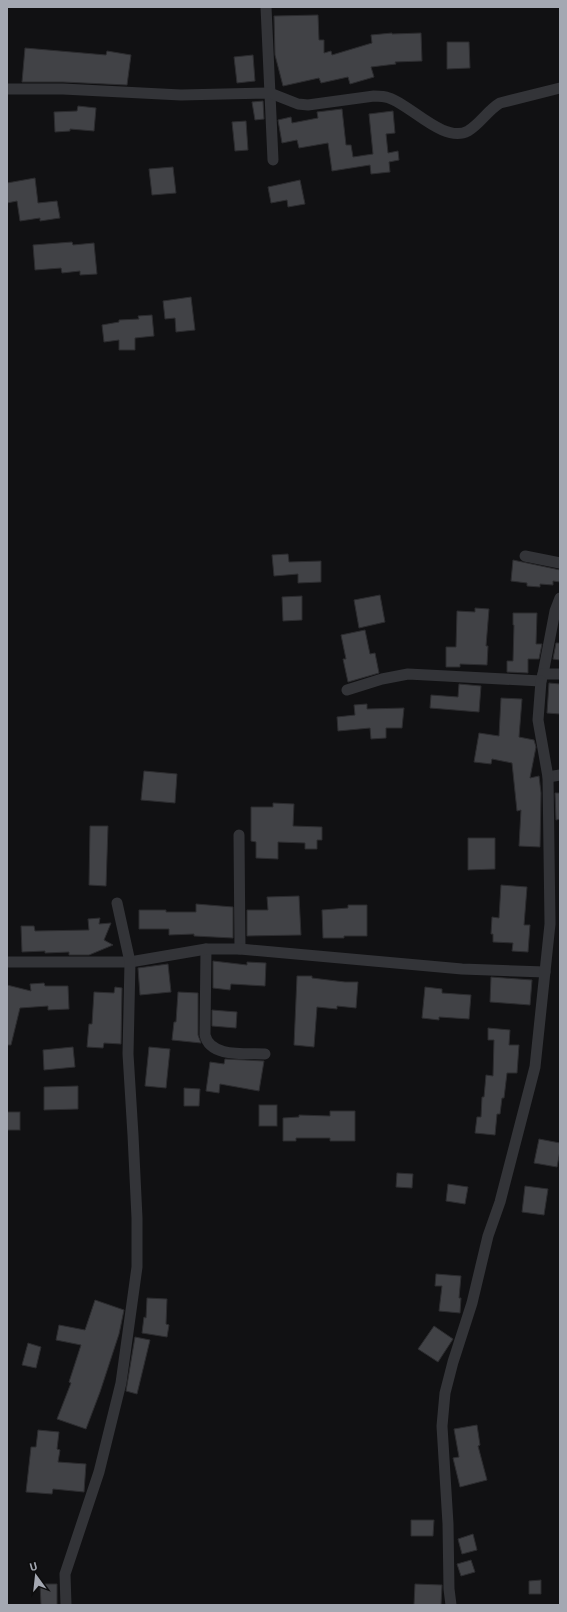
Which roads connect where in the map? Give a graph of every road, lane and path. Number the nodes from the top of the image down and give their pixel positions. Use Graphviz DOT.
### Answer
graph roads {
  1 [pos="266,7"];
  2 [pos="560,88"];
  3 [pos="7,90"];
  4 [pos="270,93"];
  5 [pos="274,160"];
  6 [pos="525,556"];
  7 [pos="560,563"];
  8 [pos="560,598"];
  9 [pos="560,674"];
  10 [pos="542,677"];
  11 [pos="347,690"];
  12 [pos="560,775"];
  13 [pos="548,777"];
  14 [pos="239,834"];
  15 [pos="117,903"];
  16 [pos="206,949"];
  17 [pos="240,949"];
  18 [pos="7,962"];
  19 [pos="130,962"];
  20 [pos="545,972"];
  21 [pos="265,1054"];
  22 [pos="66,1605"];
  23 [pos="452,1605"];
  1 -- 4 [label="street"];
  2 -- 4 [label="street"];
  3 -- 4 [label="street"];
  4 -- 5 [label="street"];
  6 -- 7 [label="street"];
  8 -- 10 [label="street"];
  9 -- 10 [label="street"];
  10 -- 11 [label="street"];
  10 -- 13 [label="street"];
  12 -- 13 [label="street"];
  13 -- 20 [label="street"];
  14 -- 17 [label="street"];
  15 -- 19 [label="street"];
  16 -- 17 [label="street"];
  16 -- 19 [label="street"];
  16 -- 21 [label="street"];
  17 -- 20 [label="street"];
  18 -- 19 [label="street"];
  19 -- 22 [label="street"];
  20 -- 23 [label="street"];
}
